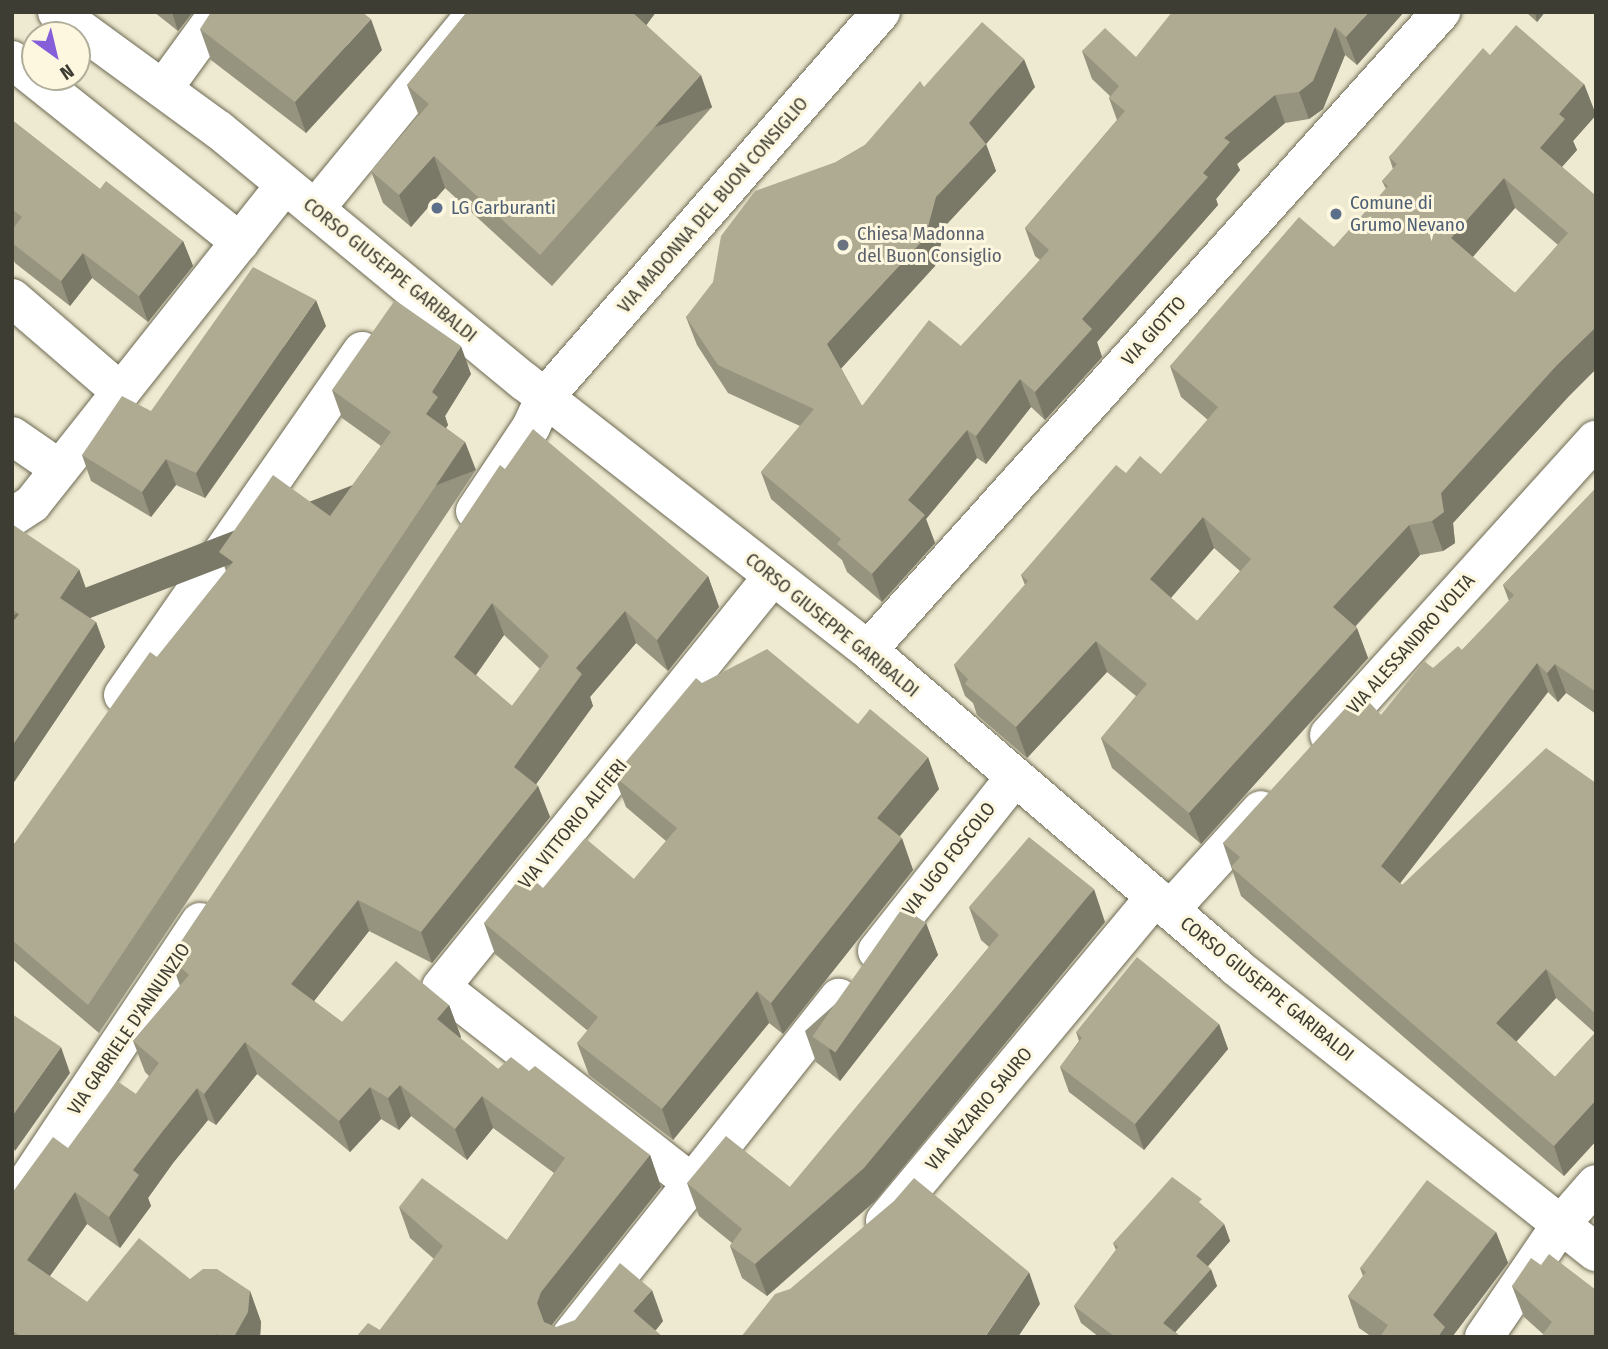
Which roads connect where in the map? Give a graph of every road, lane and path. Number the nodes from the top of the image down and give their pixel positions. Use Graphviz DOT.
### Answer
graph roads {
  1 [pos="57,12"];
  2 [pos="219,12"];
  3 [pos="477,12"];
  4 [pos="881,12"];
  5 [pos="1441,12"];
  6 [pos="12,60"];
  7 [pos="163,89"];
  8 [pos="285,185"];
  9 [pos="315,209"];
  10 [pos="240,242"];
  11 [pos="408,285"];
  12 [pos="12,298"];
  13 [pos="121,392"];
  14 [pos="545,397"];
  15 [pos="12,436"];
  16 [pos="1596,440"];
  17 [pos="60,468"];
  18 [pos="12,517"];
  19 [pos="454,543"];
  20 [pos="773,576"];
  21 [pos="868,650"];
  22 [pos="99,729"];
  23 [pos="1309,757"];
  24 [pos="1014,777"];
  25 [pos="1281,788"];
  26 [pos="221,891"];
  27 [pos="1162,904"];
  28 [pos="692,1183"];
  29 [pos="12,1204"];
  30 [pos="1578,1204"];
  31 [pos="860,1242"];
  32 [pos="1596,1252"];
  33 [pos="570,1337"];
  34 [pos="1484,1337"];
  1 -- 7 [label="street, CORSO GIUSEPPE GARIBALDI"];
  2 -- 7 [label="street"];
  3 -- 9 [label="street"];
  4 -- 14 [label="street, VIA MADONNA DEL BUON CONSIGLIO"];
  5 -- 21 [label="street, VIA GIOTTO"];
  6 -- 10 [label="street"];
  7 -- 8 [label="street, CORSO GIUSEPPE GARIBALDI"];
  8 -- 9 [label="street, CORSO GIUSEPPE GARIBALDI"];
  8 -- 10 [label="street"];
  9 -- 11 [label="street, CORSO GIUSEPPE GARIBALDI"];
  10 -- 13 [label="street"];
  11 -- 14 [label="street, CORSO GIUSEPPE GARIBALDI"];
  11 -- 22 [label="street"];
  12 -- 13 [label="street"];
  13 -- 17 [label="street"];
  14 -- 19 [label="street"];
  14 -- 20 [label="street, CORSO GIUSEPPE GARIBALDI"];
  15 -- 17 [label="street"];
  16 -- 23 [label="street, VIA ALESSANDRO VOLTA"];
  17 -- 18 [label="street"];
  20 -- 21 [label="street, CORSO GIUSEPPE GARIBALDI"];
  20 -- 28 [label="street, VIA VITTORIO ALFIERI"];
  21 -- 24 [label="street, CORSO GIUSEPPE GARIBALDI"];
  24 -- 27 [label="street, CORSO GIUSEPPE GARIBALDI"];
  24 -- 28 [label="street, VIA UGO FOSCOLO"];
  25 -- 27 [label="street"];
  26 -- 29 [label="street, VIA GABRIELE D'ANNUNZIO"];
  27 -- 30 [label="street, CORSO GIUSEPPE GARIBALDI"];
  27 -- 31 [label="street, VIA NAZARIO SAURO"];
  28 -- 33 [label="street, VIA UGO FOSCOLO"];
  30 -- 32 [label="street, CORSO GIUSEPPE GARIBALDI"];
  30 -- 34 [label="street"];
}
